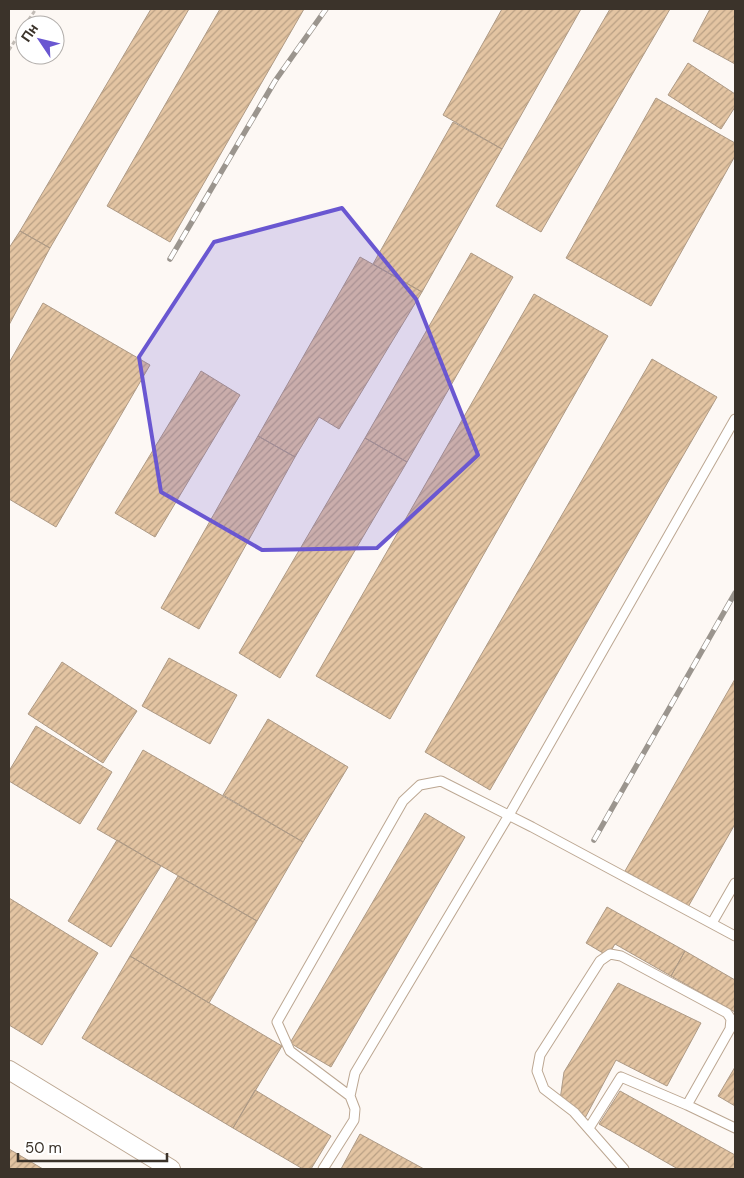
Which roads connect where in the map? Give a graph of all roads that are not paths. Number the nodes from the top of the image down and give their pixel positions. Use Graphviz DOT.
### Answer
graph roads {
  1 [pos="735,419"];
  2 [pos="509,815"];
  3 [pos="735,883"];
  4 [pos="712,923"];
  5 [pos="735,936"];
  6 [pos="9,1070"];
  7 [pos="350,1096"];
  8 [pos="686,1104"];
  9 [pos="589,1128"];
  10 [pos="735,1128"];
  11 [pos="170,1169"];
  12 [pos="323,1169"];
  13 [pos="624,1169"];
  1 -- 2 [label="lane"];
  2 -- 4 [label="lane"];
  2 -- 7 [label="lane"];
  2 -- 7 [label="lane"];
  3 -- 4 [label="lane"];
  4 -- 5 [label="lane"];
  6 -- 11 [label="street"];
  7 -- 12 [label="lane"];
  8 -- 9 [label="lane"];
  8 -- 9 [label="lane"];
  8 -- 10 [label="lane"];
  9 -- 13 [label="lane"];
}
